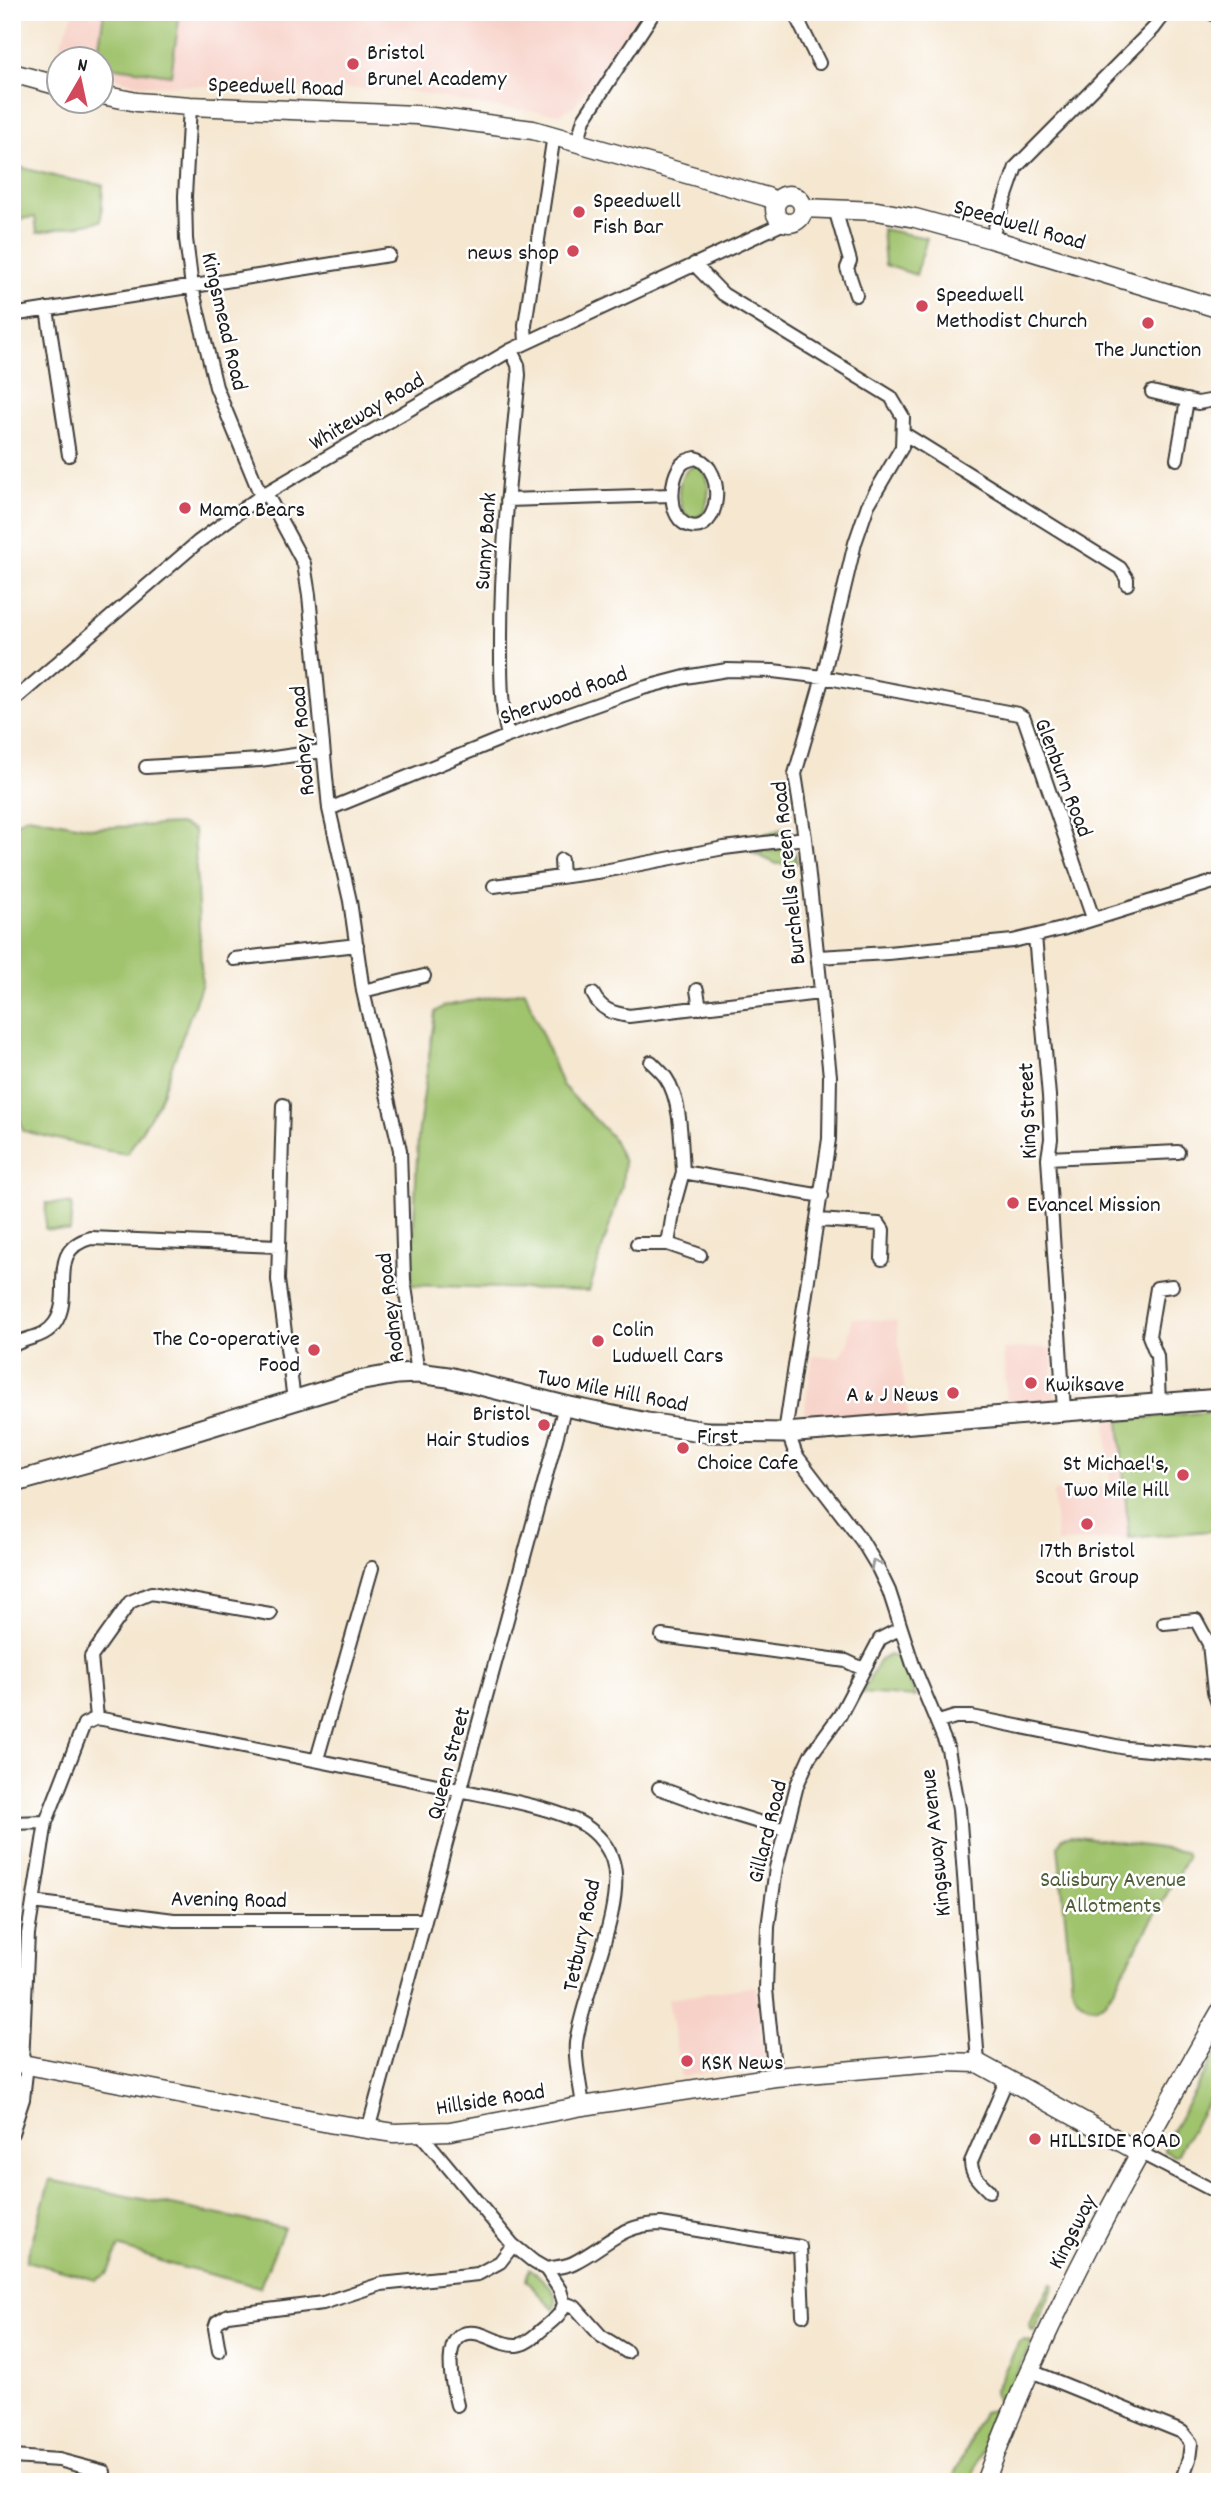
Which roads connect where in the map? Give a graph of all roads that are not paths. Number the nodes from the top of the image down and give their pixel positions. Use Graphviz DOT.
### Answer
graph roads {
  1 [pos="654,12"];
  2 [pos="794,12"];
  3 [pos="1166,12"];
  4 [pos="1210,12"];
  5 [pos="1220,18"];
  6 [pos="820,63"];
  7 [pos="12,73"];
  8 [pos="46,82"];
  9 [pos="116,98"];
  10 [pos="190,106"];
  11 [pos="533,130"];
  12 [pos="580,133"];
  13 [pos="554,135"];
  14 [pos="677,171"];
  15 [pos="777,202"];
  16 [pos="803,208"];
  17 [pos="835,209"];
  18 [pos="784,223"];
  19 [pos="991,239"];
  20 [pos="389,255"];
  21 [pos="694,264"];
  22 [pos="192,287"];
  23 [pos="856,295"];
  24 [pos="47,309"];
  25 [pos="1220,309"];
  26 [pos="12,315"];
  27 [pos="526,343"];
  28 [pos="512,350"];
  29 [pos="1152,392"];
  30 [pos="1220,399"];
  31 [pos="1187,400"];
  32 [pos="903,433"];
  33 [pos="69,455"];
  34 [pos="1177,458"];
  35 [pos="264,494"];
  36 [pos="672,495"];
  37 [pos="507,500"];
  38 [pos="1127,584"];
  39 [pos="823,677"];
  40 [pos="12,702"];
  41 [pos="508,736"];
  42 [pos="322,751"];
  43 [pos="146,767"];
  44 [pos="329,809"];
  45 [pos="805,838"];
  46 [pos="561,860"];
  47 [pos="562,877"];
  48 [pos="1220,880"];
  49 [pos="494,886"];
  50 [pos="1093,918"];
  51 [pos="1035,936"];
  52 [pos="357,945"];
  53 [pos="818,957"];
  54 [pos="234,959"];
  55 [pos="424,976"];
  56 [pos="697,990"];
  57 [pos="363,991"];
  58 [pos="820,993"];
  59 [pos="593,994"];
  60 [pos="700,1008"];
  61 [pos="651,1062"];
  62 [pos="283,1105"];
  63 [pos="1178,1152"];
  64 [pos="1048,1158"];
  65 [pos="683,1172"];
  66 [pos="822,1196"];
  67 [pos="818,1220"];
  68 [pos="637,1244"];
  69 [pos="668,1244"];
  70 [pos="278,1246"];
  71 [pos="700,1255"];
  72 [pos="882,1259"];
  73 [pos="1172,1286"];
  74 [pos="12,1346"];
  75 [pos="418,1373"];
  76 [pos="1220,1399"];
  77 [pos="294,1400"];
  78 [pos="1159,1403"];
  79 [pos="565,1406"];
  80 [pos="1064,1410"];
  81 [pos="787,1433"];
  82 [pos="12,1483"];
  83 [pos="372,1568"];
  84 [pos="270,1614"];
  85 [pos="1164,1623"];
  86 [pos="901,1628"];
  87 [pos="662,1636"];
  88 [pos="863,1669"];
  89 [pos="1220,1709"];
  90 [pos="97,1718"];
  91 [pos="939,1722"];
  92 [pos="1220,1756"];
  93 [pos="317,1759"];
  94 [pos="659,1788"];
  95 [pos="462,1791"];
  96 [pos="46,1822"];
  97 [pos="12,1823"];
  98 [pos="785,1830"];
  99 [pos="33,1902"];
  100 [pos="425,1920"];
  101 [pos="1220,2012"];
  102 [pos="20,2063"];
  103 [pos="978,2063"];
  104 [pos="775,2077"];
  105 [pos="1007,2079"];
  106 [pos="583,2106"];
  107 [pos="368,2130"];
  108 [pos="12,2133"];
  109 [pos="420,2133"];
  110 [pos="1139,2152"];
  111 [pos="989,2191"];
  112 [pos="1220,2194"];
  113 [pos="513,2245"];
  114 [pos="546,2269"];
  115 [pos="564,2303"];
  116 [pos="803,2315"];
  117 [pos="219,2351"];
  118 [pos="627,2352"];
  119 [pos="1031,2371"];
  120 [pos="457,2405"];
  121 [pos="12,2457"];
  122 [pos="104,2472"];
  123 [pos="985,2482"];
  124 [pos="1181,2482"];
  1 -- 12 [label="street"];
  2 -- 6 [label="street"];
  3 -- 19 [label="street"];
  4 -- 5 [label="street"];
  7 -- 8 [label="street"];
  9 -- 10 [label="street, Speedwell Road"];
  10 -- 11 [label="street, Speedwell Road"];
  10 -- 22 [label="street, Kingsmead Road"];
  11 -- 12 [label="street, Speedwell Road"];
  11 -- 13 [label="street, Speedwell Road"];
  12 -- 14 [label="street, Speedwell Road"];
  13 -- 14 [label="street, Speedwell Road"];
  13 -- 27 [label="street"];
  14 -- 15 [label="street, Speedwell Road"];
  15 -- 16 [label="street, Speedwell Road"];
  15 -- 18 [label="street"];
  16 -- 17 [label="street, Speedwell Road"];
  16 -- 18 [label="street"];
  17 -- 19 [label="street, Speedwell Road"];
  17 -- 23 [label="street"];
  18 -- 21 [label="street, Whiteway Road"];
  19 -- 25 [label="street, Speedwell Road"];
  20 -- 22 [label="street"];
  21 -- 27 [label="street, Whiteway Road"];
  21 -- 32 [label="street"];
  22 -- 24 [label="street"];
  22 -- 35 [label="street, Kingsmead Road"];
  24 -- 26 [label="street"];
  24 -- 33 [label="street"];
  27 -- 28 [label="street, Whiteway Road"];
  28 -- 35 [label="street, Whiteway Road"];
  28 -- 37 [label="street, Sunny Bank"];
  29 -- 31 [label="street"];
  30 -- 31 [label="street"];
  31 -- 34 [label="street"];
  32 -- 38 [label="street"];
  32 -- 39 [label="street, Burchells Green Road"];
  35 -- 40 [label="street, Whiteway Road"];
  35 -- 42 [label="street, Rodney Road"];
  36 -- 36 [label="street"];
  36 -- 37 [label="street"];
  37 -- 41 [label="street, Sunny Bank"];
  39 -- 41 [label="street, Sherwood Road"];
  39 -- 45 [label="street, Burchells Green Road"];
  39 -- 50 [label="street, Glenburn Road"];
  41 -- 44 [label="street, Sherwood Road"];
  42 -- 43 [label="street"];
  42 -- 44 [label="street, Rodney Road"];
  44 -- 52 [label="street, Rodney Road"];
  45 -- 47 [label="street"];
  45 -- 53 [label="street, Burchells Green Road"];
  46 -- 47 [label="street"];
  47 -- 49 [label="street"];
  48 -- 50 [label="street"];
  50 -- 51 [label="street"];
  51 -- 53 [label="street"];
  51 -- 64 [label="street, King Street"];
  52 -- 54 [label="street"];
  52 -- 57 [label="street, Rodney Road"];
  53 -- 58 [label="street, Burchells Green Road"];
  55 -- 57 [label="street"];
  56 -- 60 [label="street"];
  57 -- 75 [label="street, Rodney Road"];
  58 -- 60 [label="street"];
  58 -- 66 [label="street, Burchells Green Road"];
  59 -- 60 [label="street"];
  61 -- 65 [label="street"];
  62 -- 70 [label="street"];
  63 -- 64 [label="street"];
  64 -- 80 [label="street, King Street"];
  65 -- 66 [label="street"];
  65 -- 69 [label="street"];
  66 -- 67 [label="street, Burchells Green Road"];
  67 -- 72 [label="street"];
  67 -- 81 [label="street, Burchells Green Road"];
  68 -- 69 [label="street"];
  69 -- 71 [label="street"];
  70 -- 74 [label="street"];
  70 -- 77 [label="street"];
  73 -- 78 [label="street"];
  75 -- 77 [label="main road, Two Mile Hill Road"];
  75 -- 79 [label="main road, Two Mile Hill Road"];
  76 -- 78 [label="main road, Two Mile Hill Road"];
  77 -- 82 [label="main road, Two Mile Hill Road"];
  78 -- 80 [label="main road, Two Mile Hill Road"];
  79 -- 81 [label="main road, Two Mile Hill Road"];
  79 -- 95 [label="street, Queen Street"];
  80 -- 81 [label="main road, Two Mile Hill Road"];
  86 -- 81 [label="street, Kingsway Avenue, one-way"];
  83 -- 93 [label="street"];
  84 -- 90 [label="street"];
  85 -- 89 [label="street"];
  86 -- 88 [label="street, Gillard Road"];
  86 -- 91 [label="street, Kingsway Avenue"];
  87 -- 88 [label="street"];
  88 -- 98 [label="street, Gillard Road"];
  90 -- 93 [label="street, Tetbury Road"];
  90 -- 96 [label="street"];
  91 -- 92 [label="street"];
  91 -- 103 [label="street, Kingsway Avenue"];
  93 -- 95 [label="street, Tetbury Road"];
  94 -- 98 [label="street"];
  95 -- 100 [label="street, Queen Street"];
  95 -- 106 [label="street, Tetbury Road"];
  96 -- 97 [label="street"];
  96 -- 99 [label="street"];
  98 -- 104 [label="street, Gillard Road"];
  99 -- 100 [label="street, Avening Road"];
  99 -- 102 [label="street"];
  100 -- 107 [label="street, Queen Street"];
  101 -- 110 [label="street, Kingsway"];
  102 -- 107 [label="street, Hillside Road"];
  102 -- 108 [label="street"];
  103 -- 104 [label="street, Hillside Road"];
  103 -- 105 [label="street"];
  104 -- 106 [label="street, Hillside Road"];
  105 -- 110 [label="street"];
  105 -- 111 [label="street"];
  106 -- 109 [label="street, Hillside Road"];
  107 -- 109 [label="street, Hillside Road"];
  109 -- 113 [label="street"];
  110 -- 112 [label="street"];
  110 -- 119 [label="street, Kingsway"];
  113 -- 114 [label="street"];
  113 -- 117 [label="street"];
  114 -- 115 [label="street"];
  114 -- 116 [label="street"];
  115 -- 118 [label="street"];
  115 -- 120 [label="street"];
  119 -- 123 [label="street, Kingsway"];
  119 -- 124 [label="street"];
  121 -- 122 [label="street"];
}
